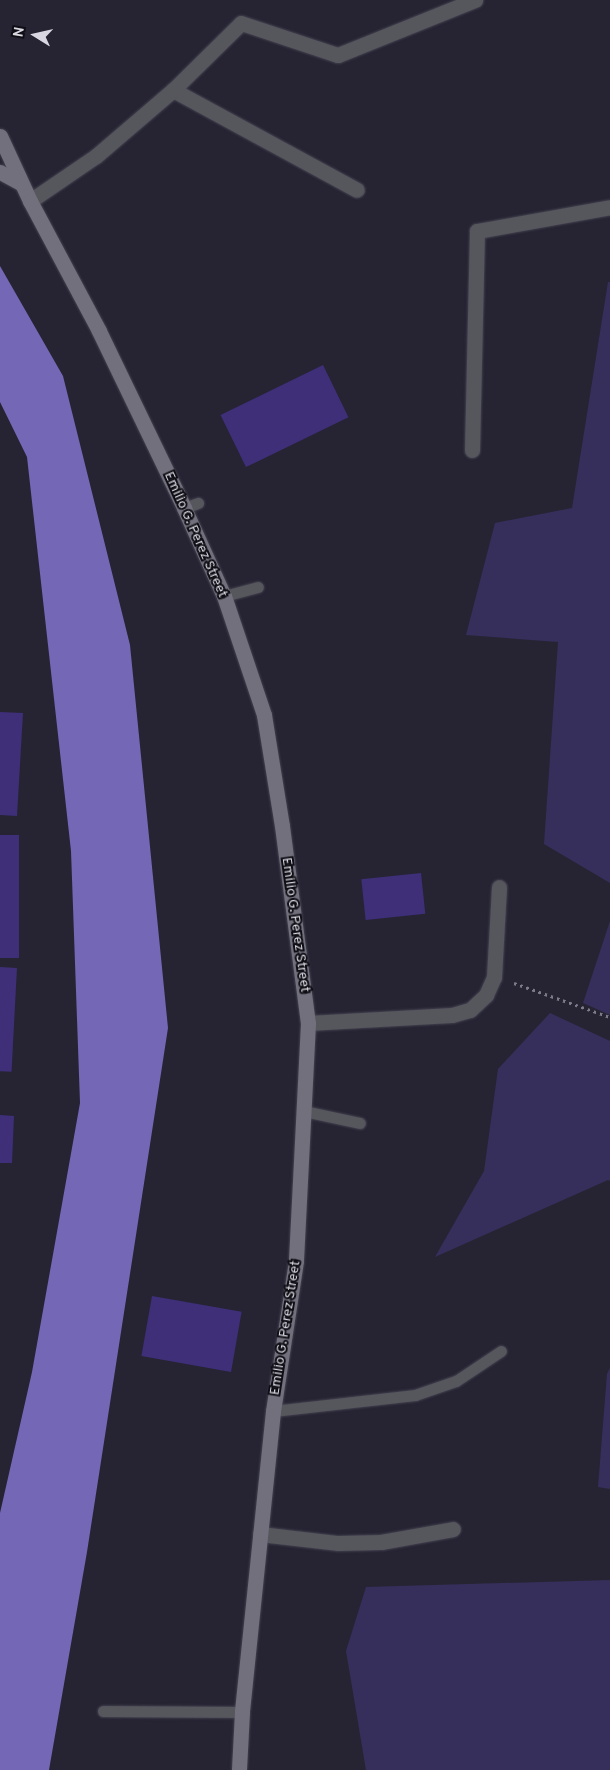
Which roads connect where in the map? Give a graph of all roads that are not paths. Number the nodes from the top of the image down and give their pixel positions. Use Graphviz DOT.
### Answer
graph roads {
  1 [pos="475,0"];
  2 [pos="173,90"];
  3 [pos="0,136"];
  4 [pos="0,172"];
  5 [pos="21,183"];
  6 [pos="357,190"];
  7 [pos="30,201"];
  8 [pos="610,207"];
  9 [pos="472,450"];
  10 [pos="258,586"];
  11 [pos="224,596"];
  12 [pos="498,888"];
  13 [pos="308,1023"];
  14 [pos="304,1111"];
  15 [pos="360,1123"];
  16 [pos="501,1352"];
  17 [pos="273,1412"];
  18 [pos="453,1529"];
  19 [pos="260,1534"];
  20 [pos="103,1711"];
  21 [pos="242,1712"];
  22 [pos="240,1770"];
  1 -- 2 [label="street"];
  2 -- 6 [label="street"];
  2 -- 7 [label="street"];
  3 -- 5 [label="main road, Emilio G. Perez Street"];
  4 -- 5 [label="main road"];
  5 -- 7 [label="main road, Emilio G. Perez Street"];
  7 -- 11 [label="main road, Emilio G. Perez Street"];
  8 -- 9 [label="street"];
  10 -- 11 [label="lane"];
  11 -- 13 [label="main road, Emilio G. Perez Street"];
  12 -- 13 [label="street"];
  13 -- 14 [label="main road, Emilio G. Perez Street"];
  14 -- 15 [label="lane"];
  14 -- 17 [label="main road, Emilio G. Perez Street"];
  16 -- 17 [label="lane"];
  17 -- 19 [label="main road, Emilio G. Perez Street"];
  18 -- 19 [label="street"];
  19 -- 21 [label="main road, Emilio G. Perez Street"];
  20 -- 21 [label="lane"];
  21 -- 22 [label="main road, Emilio G. Perez Street"];
}
